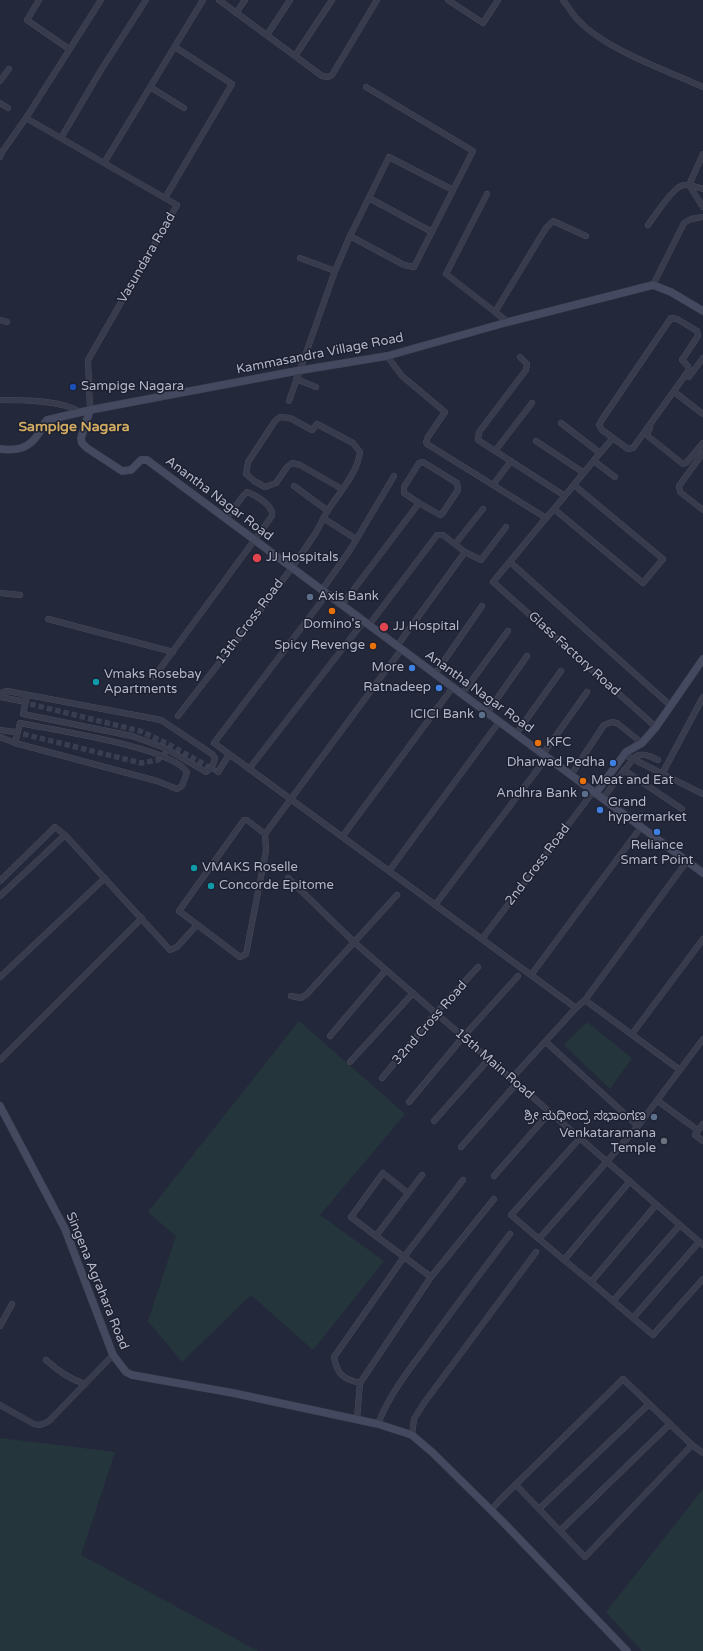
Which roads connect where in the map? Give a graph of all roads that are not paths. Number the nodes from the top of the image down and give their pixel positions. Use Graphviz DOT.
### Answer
graph roads {
  1 [pos="39,0"];
  2 [pos="101,0"];
  3 [pos="146,0"];
  4 [pos="203,0"];
  5 [pos="219,0"];
  6 [pos="245,0"];
  7 [pos="290,0"];
  8 [pos="332,0"];
  9 [pos="377,0"];
  10 [pos="448,0"];
  11 [pos="498,0"];
  12 [pos="563,0"];
  13 [pos="456,2"];
  14 [pos="236,13"];
  15 [pos="267,35"];
  16 [pos="175,47"];
  17 [pos="69,49"];
  18 [pos="295,56"];
  19 [pos="9,69"];
  20 [pos="0,81"];
  21 [pos="150,87"];
  22 [pos="366,87"];
  23 [pos="703,87"];
  24 [pos="0,103"];
  25 [pos="8,108"];
  26 [pos="184,108"];
  27 [pos="26,118"];
  28 [pos="61,138"];
  29 [pos="703,154"];
  30 [pos="0,157"];
  31 [pos="104,163"];
  32 [pos="690,185"];
  33 [pos="703,189"];
  34 [pos="453,190"];
  35 [pos="488,194"];
  36 [pos="165,198"];
  37 [pos="369,198"];
  38 [pos="703,207"];
  39 [pos="703,217"];
  40 [pos="648,225"];
  41 [pos="432,232"];
  42 [pos="350,236"];
  43 [pos="586,236"];
  44 [pos="300,258"];
  45 [pos="335,271"];
  46 [pos="653,285"];
  47 [pos="703,311"];
  48 [pos="495,312"];
  49 [pos="0,320"];
  50 [pos="6,322"];
  51 [pos="508,322"];
  52 [pos="387,356"];
  53 [pos="520,358"];
  54 [pos="703,358"];
  55 [pos="299,371"];
  56 [pos="296,379"];
  57 [pos="316,387"];
  58 [pos="677,394"];
  59 [pos="0,400"];
  60 [pos="289,401"];
  61 [pos="532,403"];
  62 [pos="90,410"];
  63 [pos="78,412"];
  64 [pos="703,414"];
  65 [pos="561,422"];
  66 [pos="613,438"];
  67 [pos="536,441"];
  68 [pos="703,443"];
  69 [pos="0,448"];
  70 [pos="495,451"];
  71 [pos="600,453"];
  72 [pos="703,453"];
  73 [pos="511,461"];
  74 [pos="594,461"];
  75 [pos="584,473"];
  76 [pos="394,476"];
  77 [pos="615,477"];
  78 [pos="493,485"];
  79 [pos="574,485"];
  80 [pos="294,486"];
  81 [pos="342,489"];
  82 [pos="565,496"];
  83 [pos="419,504"];
  84 [pos="483,509"];
  85 [pos="554,509"];
  86 [pos="703,510"];
  87 [pos="328,511"];
  88 [pos="323,518"];
  89 [pos="546,518"];
  90 [pos="226,519"];
  91 [pos="506,527"];
  92 [pos="356,539"];
  93 [pos="254,540"];
  94 [pos="456,544"];
  95 [pos="465,552"];
  96 [pos="510,562"];
  97 [pos="291,568"];
  98 [pos="325,592"];
  99 [pos="0,593"];
  100 [pos="20,595"];
  101 [pos="342,605"];
  102 [pos="482,606"];
  103 [pos="48,619"];
  104 [pos="366,623"];
  105 [pos="508,631"];
  106 [pos="399,648"];
  107 [pos="173,652"];
  108 [pos="527,656"];
  109 [pos="703,659"];
  110 [pos="561,671"];
  111 [pos="435,674"];
  112 [pos="154,677"];
  113 [pos="453,688"];
  114 [pos="587,692"];
  115 [pos="0,693"];
  116 [pos="462,694"];
  117 [pos="27,696"];
  118 [pos="0,697"];
  119 [pos="703,697"];
  120 [pos="21,701"];
  121 [pos="671,706"];
  122 [pos="487,713"];
  123 [pos="178,716"];
  124 [pos="499,722"];
  125 [pos="656,727"];
  126 [pos="0,730"];
  127 [pos="15,732"];
  128 [pos="516,734"];
  129 [pos="0,736"];
  130 [pos="642,742"];
  131 [pos="15,743"];
  132 [pos="176,755"];
  133 [pos="229,755"];
  134 [pos="624,755"];
  135 [pos="545,756"];
  136 [pos="633,759"];
  137 [pos="658,760"];
  138 [pos="173,761"];
  139 [pos="249,769"];
  140 [pos="624,770"];
  141 [pos="218,772"];
  142 [pos="662,774"];
  143 [pos="571,775"];
  144 [pos="595,792"];
  145 [pos="703,794"];
  146 [pos="603,798"];
  147 [pos="290,799"];
  148 [pos="682,809"];
  149 [pos="641,827"];
  150 [pos="65,834"];
  151 [pos="265,834"];
  152 [pos="342,837"];
  153 [pos="687,861"];
  154 [pos="389,871"];
  155 [pos="703,873"];
  156 [pos="105,878"];
  157 [pos="288,878"];
  158 [pos="0,881"];
  159 [pos="397,895"];
  160 [pos="0,896"];
  161 [pos="435,905"];
  162 [pos="142,918"];
  163 [pos="197,925"];
  164 [pos="482,939"];
  165 [pos="703,939"];
  166 [pos="355,943"];
  167 [pos="478,967"];
  168 [pos="386,970"];
  169 [pos="531,975"];
  170 [pos="518,976"];
  171 [pos="0,977"];
  172 [pos="413,993"];
  173 [pos="291,996"];
  174 [pos="585,1000"];
  175 [pos="576,1008"];
  176 [pos="436,1014"];
  177 [pos="632,1034"];
  178 [pos="330,1036"];
  179 [pos="463,1037"];
  180 [pos="703,1039"];
  181 [pos="546,1042"];
  182 [pos="489,1059"];
  183 [pos="0,1060"];
  184 [pos="350,1062"];
  185 [pos="680,1070"];
  186 [pos="382,1078"];
  187 [pos="511,1079"];
  188 [pos="517,1083"];
  189 [pos="658,1101"];
  190 [pos="409,1102"];
  191 [pos="0,1106"];
  192 [pos="550,1112"];
  193 [pos="434,1121"];
  194 [pos="703,1124"];
  195 [pos="638,1126"];
  196 [pos="696,1129"];
  197 [pos="580,1138"];
  198 [pos="703,1141"];
  199 [pos="461,1147"];
  200 [pos="607,1162"];
  201 [pos="422,1175"];
  202 [pos="494,1176"];
  203 [pos="463,1180"];
  204 [pos="630,1181"];
  205 [pos="408,1192"];
  206 [pos="494,1199"];
  207 [pos="656,1205"];
  208 [pos="680,1225"];
  209 [pos="510,1234"];
  210 [pos="376,1236"];
  211 [pos="539,1239"];
  212 [pos="701,1243"];
  213 [pos="536,1252"];
  214 [pos="404,1257"];
  215 [pos="564,1260"];
  216 [pos="431,1277"];
  217 [pos="703,1279"];
  218 [pos="591,1282"];
  219 [pos="613,1301"];
  220 [pos="12,1304"];
  221 [pos="633,1318"];
  222 [pos="0,1326"];
  223 [pos="113,1355"];
  224 [pos="46,1360"];
  225 [pos="360,1383"];
  226 [pos="86,1384"];
  227 [pos="649,1404"];
  228 [pos="0,1405"];
  229 [pos="357,1420"];
  230 [pos="378,1424"];
  231 [pos="670,1424"];
  232 [pos="412,1435"];
  233 [pos="692,1445"];
  234 [pos="703,1453"];
  235 [pos="516,1485"];
  236 [pos="539,1509"];
  237 [pos="490,1510"];
  238 [pos="560,1531"];
  239 [pos="627,1651"];
  1 -- 17 [label="street"];
  2 -- 17 [label="street"];
  3 -- 28 [label="street"];
  4 -- 16 [label="street"];
  5 -- 14 [label="street"];
  6 -- 14 [label="street"];
  7 -- 15 [label="street"];
  8 -- 18 [label="street"];
  9 -- 18 [label="street"];
  10 -- 13 [label="street"];
  11 -- 13 [label="street"];
  12 -- 23 [label="street"];
  14 -- 15 [label="street"];
  15 -- 18 [label="street"];
  16 -- 21 [label="street"];
  16 -- 36 [label="street"];
  17 -- 27 [label="street"];
  19 -- 20 [label="street"];
  21 -- 26 [label="street"];
  21 -- 31 [label="street"];
  22 -- 34 [label="street"];
  24 -- 25 [label="street"];
  27 -- 28 [label="street, Vasundara Road"];
  27 -- 30 [label="street"];
  28 -- 31 [label="street, Vasundara Road"];
  29 -- 32 [label="street"];
  31 -- 36 [label="street, Vasundara Road"];
  32 -- 33 [label="street"];
  32 -- 38 [label="street"];
  32 -- 40 [label="street"];
  34 -- 37 [label="street"];
  34 -- 41 [label="street"];
  35 -- 48 [label="street"];
  36 -- 62 [label="street, Vasundara Road"];
  37 -- 41 [label="street"];
  37 -- 42 [label="street"];
  39 -- 46 [label="street"];
  41 -- 42 [label="street"];
  42 -- 45 [label="street"];
  43 -- 48 [label="street"];
  44 -- 45 [label="street"];
  45 -- 55 [label="street"];
  46 -- 47 [label="street"];
  46 -- 51 [label="street, Kammasandra Village Road"];
  48 -- 51 [label="street"];
  49 -- 50 [label="street"];
  51 -- 52 [label="street, Kammasandra Village Road"];
  52 -- 55 [label="street, Kammasandra Village Road"];
  52 -- 78 [label="street"];
  53 -- 70 [label="street"];
  54 -- 58 [label="street"];
  55 -- 56 [label="street"];
  55 -- 62 [label="street, Kammasandra Village Road"];
  56 -- 57 [label="street"];
  56 -- 60 [label="street"];
  58 -- 64 [label="street"];
  58 -- 68 [label="street"];
  59 -- 63 [label="street"];
  61 -- 70 [label="street"];
  62 -- 63 [label="street"];
  62 -- 90 [label="street, Anantha Nagar Road"];
  63 -- 69 [label="street"];
  65 -- 71 [label="street"];
  66 -- 66 [label="street"];
  66 -- 71 [label="street"];
  67 -- 75 [label="street"];
  70 -- 73 [label="street"];
  71 -- 74 [label="street"];
  72 -- 86 [label="street"];
  73 -- 78 [label="street"];
  73 -- 82 [label="street"];
  74 -- 75 [label="street"];
  74 -- 77 [label="street"];
  75 -- 79 [label="street"];
  76 -- 92 [label="street"];
  78 -- 89 [label="street"];
  79 -- 82 [label="street"];
  79 -- 85 [label="street"];
  80 -- 87 [label="street"];
  81 -- 81 [label="street, 13th Cross Road"];
  81 -- 87 [label="street, 13th Cross Road"];
  82 -- 85 [label="street"];
  83 -- 83 [label="street"];
  83 -- 101 [label="street"];
  84 -- 94 [label="street"];
  85 -- 89 [label="street"];
  87 -- 88 [label="street, 13th Cross Road"];
  88 -- 92 [label="street"];
  88 -- 97 [label="street, 13th Cross Road"];
  89 -- 96 [label="street"];
  90 -- 93 [label="street, Anantha Nagar Road"];
  90 -- 93 [label="street"];
  91 -- 95 [label="street"];
  92 -- 98 [label="street"];
  93 -- 97 [label="street, Anantha Nagar Road"];
  93 -- 107 [label="street"];
  94 -- 95 [label="street"];
  94 -- 104 [label="street"];
  95 -- 106 [label="street"];
  96 -- 121 [label="street, Glass Factory Road"];
  96 -- 125 [label="street, Glass Factory Road"];
  97 -- 98 [label="street, Anantha Nagar Road"];
  97 -- 123 [label="street, 13th Cross Road"];
  98 -- 101 [label="street, Anantha Nagar Road"];
  98 -- 133 [label="street"];
  99 -- 100 [label="street"];
  101 -- 104 [label="street, Anantha Nagar Road"];
  102 -- 111 [label="street"];
  103 -- 107 [label="street"];
  104 -- 106 [label="street, Anantha Nagar Road"];
  104 -- 139 [label="street"];
  105 -- 116 [label="street"];
  106 -- 111 [label="street, Anantha Nagar Road"];
  106 -- 147 [label="street"];
  107 -- 112 [label="street"];
  108 -- 122 [label="street"];
  109 -- 121 [label="street"];
  110 -- 128 [label="street"];
  111 -- 113 [label="street, Anantha Nagar Road"];
  113 -- 116 [label="street, Anantha Nagar Road"];
  113 -- 152 [label="street"];
  114 -- 135 [label="street"];
  115 -- 117 [label="street"];
  116 -- 122 [label="street, Anantha Nagar Road"];
  117 -- 132 [label="street"];
  117 -- 132 [label="street"];
  118 -- 120 [label="street"];
  119 -- 142 [label="street"];
  121 -- 125 [label="street"];
  122 -- 124 [label="street, Anantha Nagar Road"];
  124 -- 128 [label="street, Anantha Nagar Road"];
  124 -- 154 [label="street"];
  125 -- 130 [label="street"];
  126 -- 127 [label="street"];
  128 -- 135 [label="street, Anantha Nagar Road"];
  129 -- 131 [label="street"];
  130 -- 134 [label="street"];
  130 -- 143 [label="street"];
  131 -- 138 [label="street"];
  131 -- 138 [label="street"];
  132 -- 138 [label="street"];
  133 -- 139 [label="street"];
  133 -- 141 [label="street"];
  134 -- 136 [label="street"];
  134 -- 144 [label="street"];
  135 -- 143 [label="street, Anantha Nagar Road"];
  135 -- 161 [label="street"];
  136 -- 137 [label="street"];
  136 -- 140 [label="street"];
  136 -- 142 [label="street"];
  139 -- 147 [label="street"];
  140 -- 146 [label="street"];
  140 -- 148 [label="street"];
  142 -- 145 [label="street"];
  143 -- 144 [label="street, Anantha Nagar Road"];
  144 -- 146 [label="street, Anantha Nagar Road"];
  144 -- 164 [label="street, 2nd Cross Road"];
  146 -- 149 [label="street, Anantha Nagar Road"];
  147 -- 151 [label="street"];
  147 -- 152 [label="street"];
  149 -- 153 [label="street, Anantha Nagar Road"];
  149 -- 169 [label="street"];
  150 -- 156 [label="street"];
  150 -- 158 [label="street"];
  150 -- 160 [label="street"];
  151 -- 163 [label="street"];
  151 -- 163 [label="street"];
  152 -- 154 [label="street"];
  153 -- 155 [label="street, Anantha Nagar Road"];
  153 -- 174 [label="street"];
  154 -- 161 [label="street"];
  156 -- 162 [label="street"];
  156 -- 171 [label="street"];
  157 -- 166 [label="street, 15th Main Road"];
  159 -- 166 [label="street"];
  161 -- 164 [label="street"];
  162 -- 163 [label="street"];
  162 -- 183 [label="street"];
  164 -- 169 [label="street"];
  165 -- 177 [label="street"];
  166 -- 168 [label="street, 15th Main Road"];
  166 -- 173 [label="street"];
  167 -- 176 [label="street, 32nd Cross Road"];
  168 -- 172 [label="street, 15th Main Road"];
  168 -- 178 [label="street"];
  169 -- 175 [label="street"];
  170 -- 179 [label="street"];
  172 -- 176 [label="street, 15th Main Road"];
  172 -- 184 [label="street"];
  174 -- 175 [label="street"];
  174 -- 177 [label="street"];
  175 -- 181 [label="street"];
  176 -- 179 [label="street, 15th Main Road"];
  176 -- 186 [label="street, 32nd Cross Road"];
  177 -- 185 [label="street"];
  179 -- 182 [label="street, 15th Main Road"];
  179 -- 190 [label="street"];
  180 -- 185 [label="street"];
  181 -- 187 [label="street"];
  181 -- 195 [label="street"];
  182 -- 187 [label="street, 15th Main Road"];
  182 -- 193 [label="street"];
  185 -- 189 [label="street"];
  187 -- 188 [label="street, 15th Main Road"];
  188 -- 192 [label="street, 15th Main Road"];
  188 -- 199 [label="street"];
  189 -- 195 [label="street"];
  189 -- 196 [label="street"];
  191 -- 223 [label="street, Singena Agrahara Road"];
  192 -- 197 [label="street, 15th Main Road"];
  192 -- 202 [label="street"];
  194 -- 198 [label="street"];
  195 -- 200 [label="street"];
  197 -- 200 [label="street, 15th Main Road"];
  197 -- 211 [label="street"];
  200 -- 204 [label="street, 15th Main Road"];
  200 -- 211 [label="street"];
  201 -- 205 [label="street"];
  203 -- 214 [label="street"];
  204 -- 207 [label="street, 15th Main Road"];
  204 -- 215 [label="street"];
  205 -- 210 [label="street"];
  205 -- 210 [label="street"];
  206 -- 216 [label="street"];
  207 -- 208 [label="street, 15th Main Road"];
  207 -- 218 [label="street"];
  208 -- 212 [label="street, 15th Main Road"];
  208 -- 219 [label="street"];
  209 -- 230 [label="street"];
  210 -- 214 [label="street"];
  211 -- 215 [label="street"];
  212 -- 221 [label="street"];
  213 -- 232 [label="street"];
  214 -- 216 [label="street"];
  214 -- 225 [label="street"];
  215 -- 218 [label="street"];
  216 -- 225 [label="street"];
  217 -- 221 [label="street"];
  218 -- 219 [label="street"];
  219 -- 221 [label="street"];
  220 -- 222 [label="street"];
  223 -- 226 [label="street"];
  223 -- 229 [label="street, Singena Agrahara Road"];
  224 -- 226 [label="street"];
  225 -- 229 [label="street"];
  226 -- 228 [label="street"];
  227 -- 231 [label="street"];
  227 -- 235 [label="street"];
  227 -- 236 [label="street"];
  229 -- 230 [label="street"];
  230 -- 232 [label="street"];
  231 -- 233 [label="street"];
  231 -- 238 [label="street"];
  232 -- 237 [label="street"];
  233 -- 234 [label="street"];
  233 -- 238 [label="street"];
  235 -- 236 [label="street"];
  235 -- 237 [label="street"];
  236 -- 238 [label="street"];
  237 -- 239 [label="street"];
}
